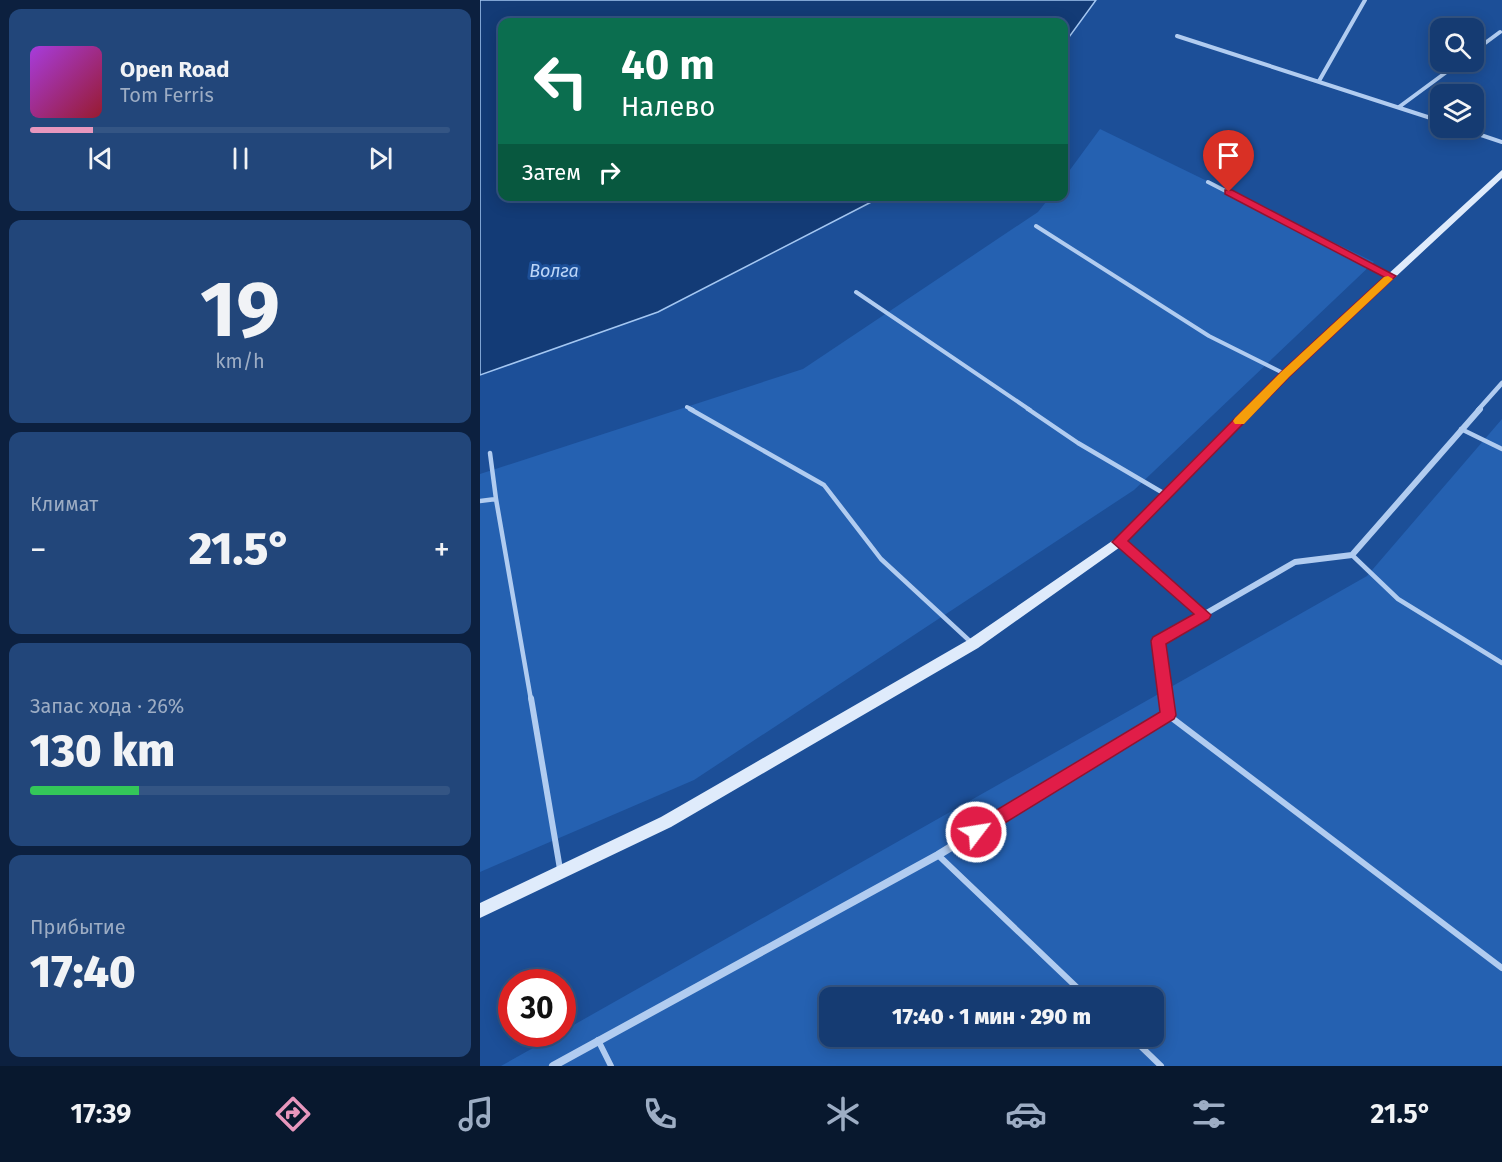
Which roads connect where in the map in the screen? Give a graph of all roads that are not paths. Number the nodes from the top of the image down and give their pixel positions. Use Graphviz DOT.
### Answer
graph roads {
  1 [pos="1365,0"];
  2 [pos="1500,32"];
  3 [pos="1177,36"];
  4 [pos="1484,44"];
  5 [pos="1446,72"];
  6 [pos="1319,81"];
  7 [pos="1399,107"];
  8 [pos="1430,118"];
  9 [pos="1484,136"];
  10 [pos="1502,142"];
  11 [pos="1502,173"];
  12 [pos="1209,182"];
  13 [pos="1036,226"];
  14 [pos="1391,276"];
  15 [pos="856,292"];
  16 [pos="1285,374"];
  17 [pos="1502,383"];
  18 [pos="687,407"];
  19 [pos="1461,429"];
  20 [pos="1502,449"];
  21 [pos="490,453"];
  22 [pos="1167,495"];
  23 [pos="496,499"];
  24 [pos="480,501"];
  25 [pos="1119,542"];
  26 [pos="1352,555"];
  27 [pos="1204,615"];
  28 [pos="973,644"];
  29 [pos="1502,663"];
  30 [pos="1168,715"];
  31 [pos="938,855"];
  32 [pos="561,872"];
  33 [pos="480,911"];
  34 [pos="1502,968"];
  35 [pos="1076,987"];
  36 [pos="598,1040"];
  37 [pos="1141,1047"];
  38 [pos="553,1066"];
  39 [pos="611,1066"];
  40 [pos="1161,1066"];
  1 -- 6 [label="street"];
  2 -- 4 [label="street"];
  3 -- 6 [label="street"];
  5 -- 7 [label="street"];
  6 -- 7 [label="street"];
  7 -- 8 [label="street"];
  9 -- 10 [label="street"];
  11 -- 14 [label="main road"];
  12 -- 14 [label="lane"];
  13 -- 16 [label="lane"];
  14 -- 16 [label="main road"];
  15 -- 22 [label="lane"];
  16 -- 22 [label="main road"];
  17 -- 19 [label="street"];
  18 -- 28 [label="lane"];
  19 -- 20 [label="lane"];
  19 -- 26 [label="street"];
  21 -- 23 [label="lane"];
  22 -- 25 [label="main road"];
  23 -- 24 [label="lane"];
  23 -- 32 [label="lane"];
  25 -- 27 [label="street"];
  25 -- 28 [label="main road"];
  26 -- 27 [label="street"];
  26 -- 29 [label="lane"];
  27 -- 30 [label="street"];
  28 -- 32 [label="main road"];
  30 -- 31 [label="street"];
  30 -- 34 [label="lane"];
  31 -- 35 [label="lane"];
  31 -- 36 [label="street"];
  32 -- 33 [label="main road"];
  36 -- 38 [label="street"];
  36 -- 39 [label="lane"];
  37 -- 40 [label="lane"];
}
